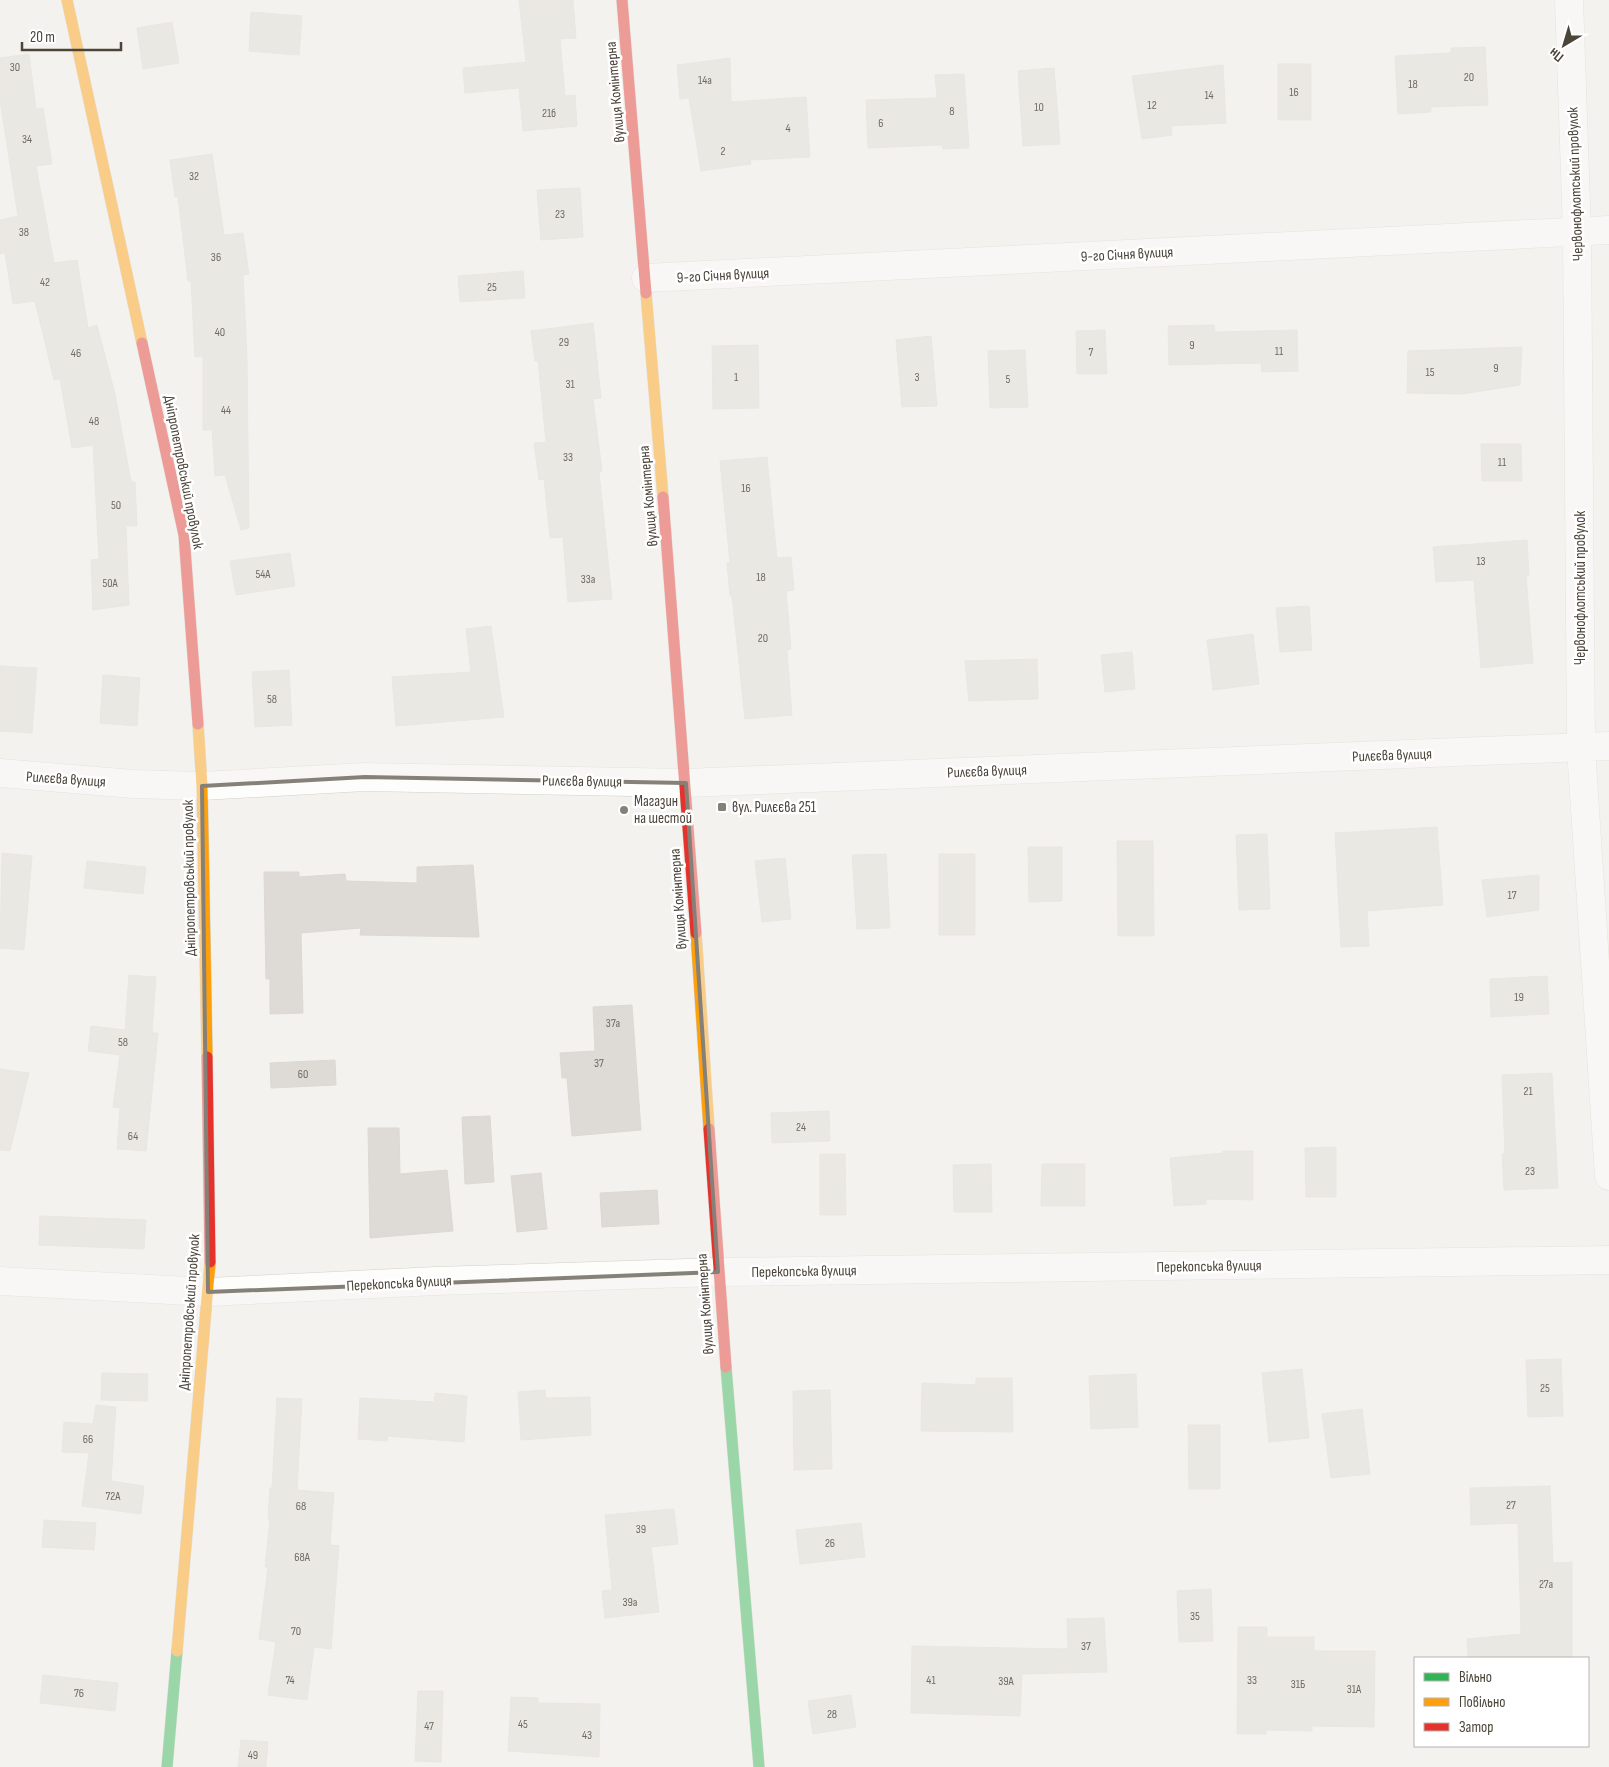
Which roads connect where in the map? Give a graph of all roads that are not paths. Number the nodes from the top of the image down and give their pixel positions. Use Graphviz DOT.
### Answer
graph roads {
  1 [pos="67,0"];
  2 [pos="622,0"];
  3 [pos="1569,0"];
  4 [pos="1609,230"];
  5 [pos="1577,231"];
  6 [pos="646,278"];
  7 [pos="1609,746"];
  8 [pos="1581,748"];
  9 [pos="0,774"];
  10 [pos="686,783"];
  11 [pos="202,786"];
  12 [pos="1609,1176"];
  13 [pos="1609,1260"];
  14 [pos="718,1272"];
  15 [pos="0,1281"];
  16 [pos="208,1292"];
  17 [pos="167,1767"];
  18 [pos="758,1767"];
  1 -- 11 [label="street, Дніпропетровський провулок"];
  2 -- 6 [label="street, вулиця Комінтерна"];
  3 -- 5 [label="street, Червонофлотський провулок"];
  4 -- 5 [label="street, 9-го Січня вулиця"];
  5 -- 6 [label="street, 9-го Січня вулиця"];
  5 -- 8 [label="street, Червонофлотський провулок"];
  6 -- 10 [label="street, вулиця Комінтерна"];
  7 -- 8 [label="street, Рилєєва вулиця"];
  8 -- 10 [label="street, Рилєєва вулиця"];
  8 -- 12 [label="street, Червонофлотський провулок"];
  9 -- 11 [label="street, Рилєєва вулиця"];
  10 -- 11 [label="street, Рилєєва вулиця"];
  10 -- 14 [label="street, вулиця Комінтерна"];
  11 -- 16 [label="street, Дніпропетровський провулок"];
  13 -- 14 [label="street, Перекопська вулиця"];
  14 -- 16 [label="street, Перекопська вулиця"];
  14 -- 18 [label="street, вулиця Комінтерна"];
  15 -- 16 [label="street, Перекопська вулиця"];
  16 -- 17 [label="street, Дніпропетровський провулок"];
}
